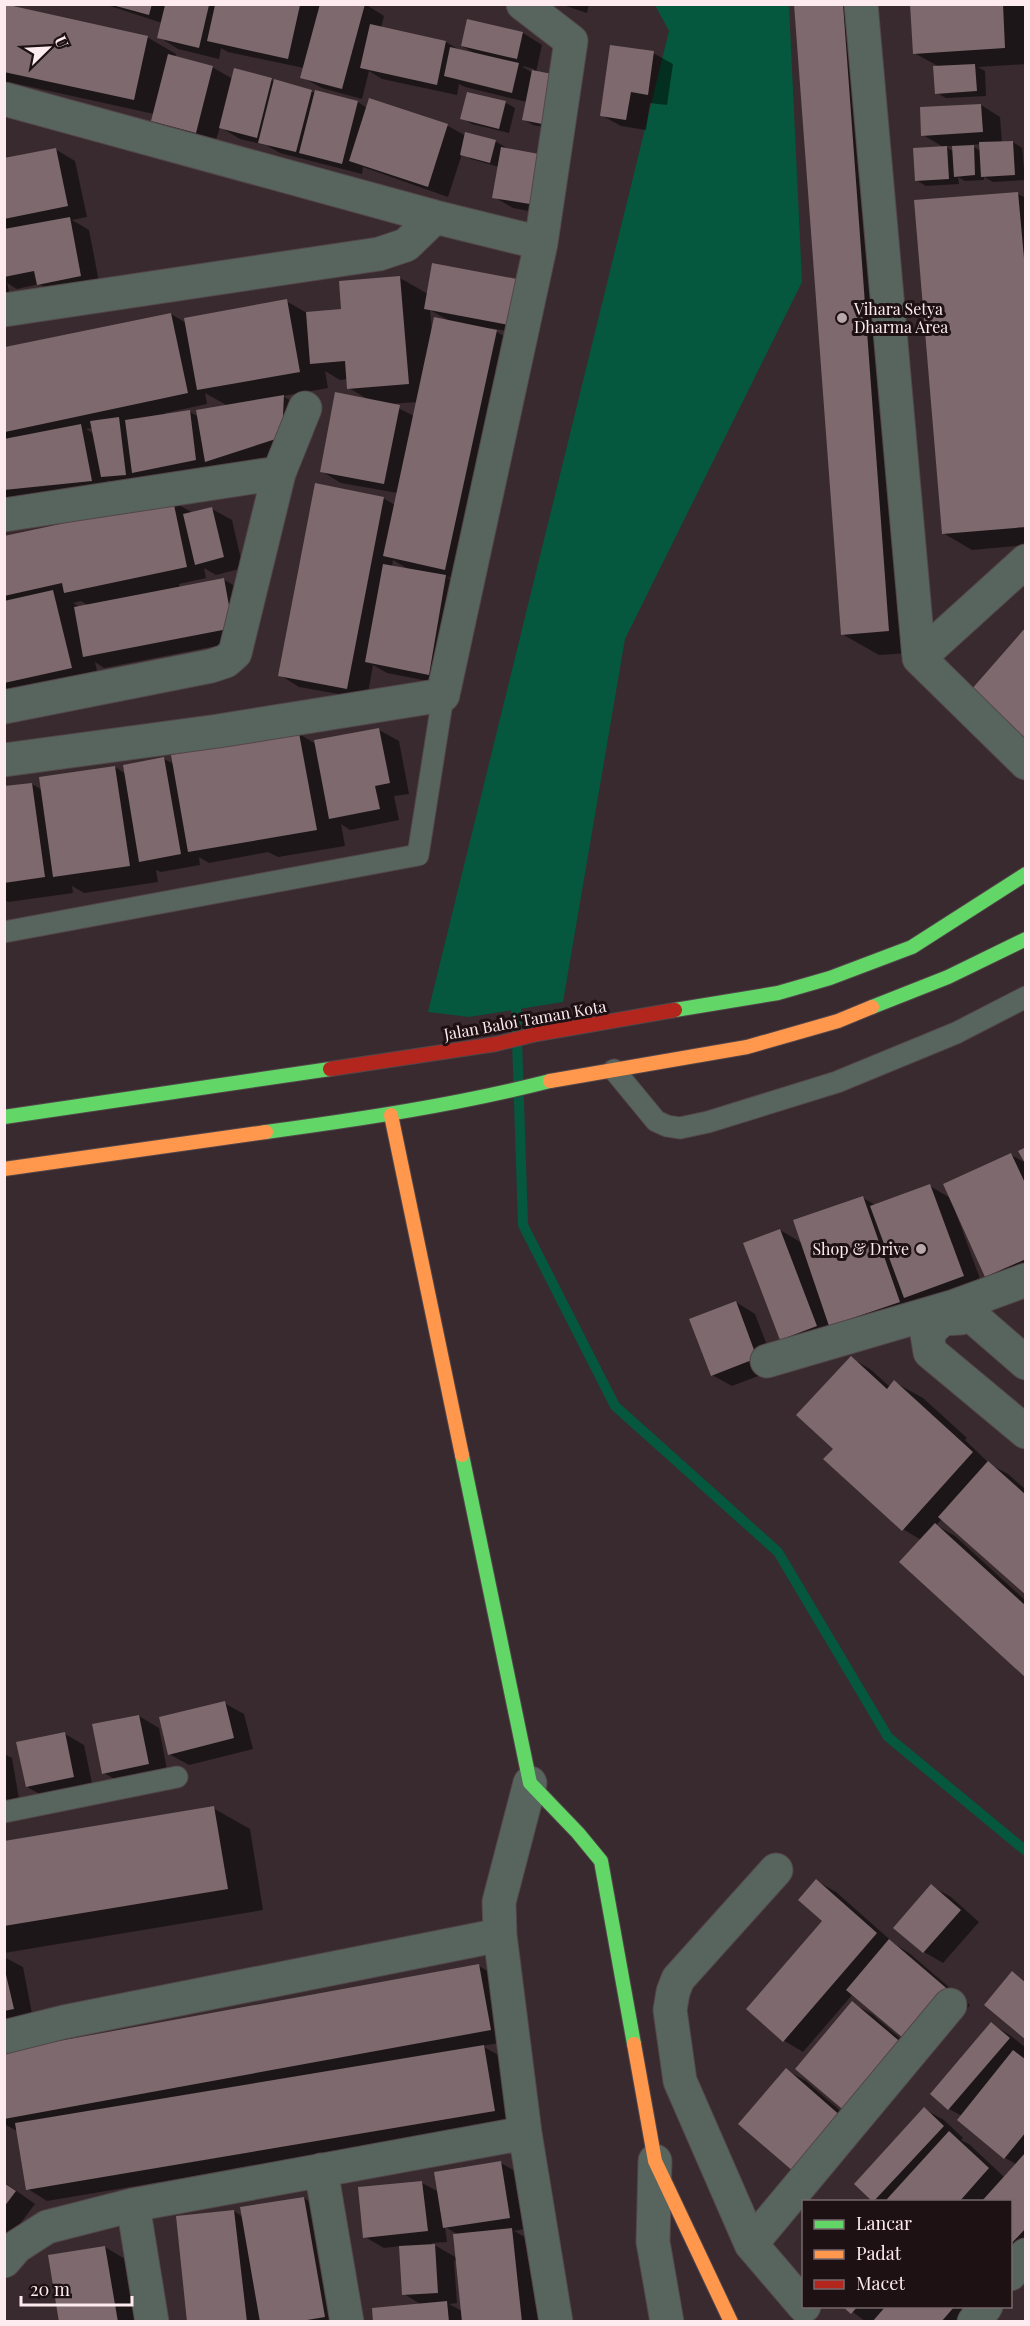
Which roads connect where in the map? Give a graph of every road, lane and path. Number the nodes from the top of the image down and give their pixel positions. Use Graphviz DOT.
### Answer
graph roads {
  1 [pos="523,4"];
  2 [pos="861,4"];
  3 [pos="4,99"];
  4 [pos="435,217"];
  5 [pos="541,243"];
  6 [pos="4,310"];
  7 [pos="305,408"];
  8 [pos="279,472"];
  9 [pos="4,514"];
  10 [pos="1026,561"];
  11 [pos="918,658"];
  12 [pos="443,693"];
  13 [pos="4,707"];
  14 [pos="4,760"];
  15 [pos="1026,763"];
  16 [pos="1026,874"];
  17 [pos="4,932"];
  18 [pos="1026,939"];
  19 [pos="1026,997"];
  20 [pos="614,1070"];
  21 [pos="391,1115"];
  22 [pos="4,1117"];
  23 [pos="4,1169"];
  24 [pos="1026,1280"];
  25 [pos="1026,1300"];
  26 [pos="972,1317"];
  27 [pos="767,1361"];
  28 [pos="1026,1363"];
  29 [pos="1026,1432"];
  30 [pos="177,1777"];
  31 [pos="530,1783"];
  32 [pos="4,1812"];
  33 [pos="776,1870"];
  34 [pos="500,1935"];
  35 [pos="950,2005"];
  36 [pos="4,2037"];
  37 [pos="525,2133"];
  38 [pos="656,2161"];
  39 [pos="321,2170"];
  40 [pos="133,2205"];
  41 [pos="751,2244"];
  42 [pos="1026,2255"];
  43 [pos="4,2261"];
  44 [pos="1012,2273"];
  45 [pos="802,2304"];
  46 [pos="806,2308"];
  47 [pos="985,2308"];
  48 [pos="152,2322"];
  49 [pos="347,2322"];
  50 [pos="556,2322"];
  51 [pos="667,2322"];
  52 [pos="731,2322"];
  53 [pos="817,2322"];
  54 [pos="974,2322"];
  1 -- 5 [label="street"];
  2 -- 11 [label="street"];
  3 -- 4 [label="street"];
  4 -- 5 [label="street"];
  4 -- 6 [label="street"];
  5 -- 12 [label="street"];
  7 -- 8 [label="street"];
  8 -- 9 [label="street"];
  8 -- 13 [label="street"];
  10 -- 11 [label="street"];
  11 -- 15 [label="street"];
  12 -- 14 [label="street"];
  12 -- 17 [label="lane"];
  16 -- 22 [label="main road, Jalan Baloi Taman Kota"];
  18 -- 20 [label="main road"];
  19 -- 20 [label="lane"];
  20 -- 21 [label="main road"];
  21 -- 23 [label="main road"];
  21 -- 31 [label="main road"];
  24 -- 27 [label="street"];
  25 -- 26 [label="street"];
  26 -- 28 [label="street"];
  26 -- 29 [label="street"];
  30 -- 32 [label="lane"];
  31 -- 34 [label="street"];
  31 -- 38 [label="main road"];
  33 -- 41 [label="street"];
  34 -- 36 [label="street"];
  34 -- 37 [label="street"];
  35 -- 41 [label="street"];
  37 -- 39 [label="street"];
  37 -- 50 [label="street"];
  38 -- 51 [label="street"];
  38 -- 52 [label="main road"];
  39 -- 40 [label="street"];
  39 -- 49 [label="street"];
  40 -- 43 [label="street"];
  40 -- 48 [label="street"];
  41 -- 45 [label="street"];
  42 -- 44 [label="street"];
  46 -- 53 [label="street"];
  47 -- 54 [label="street"];
}
